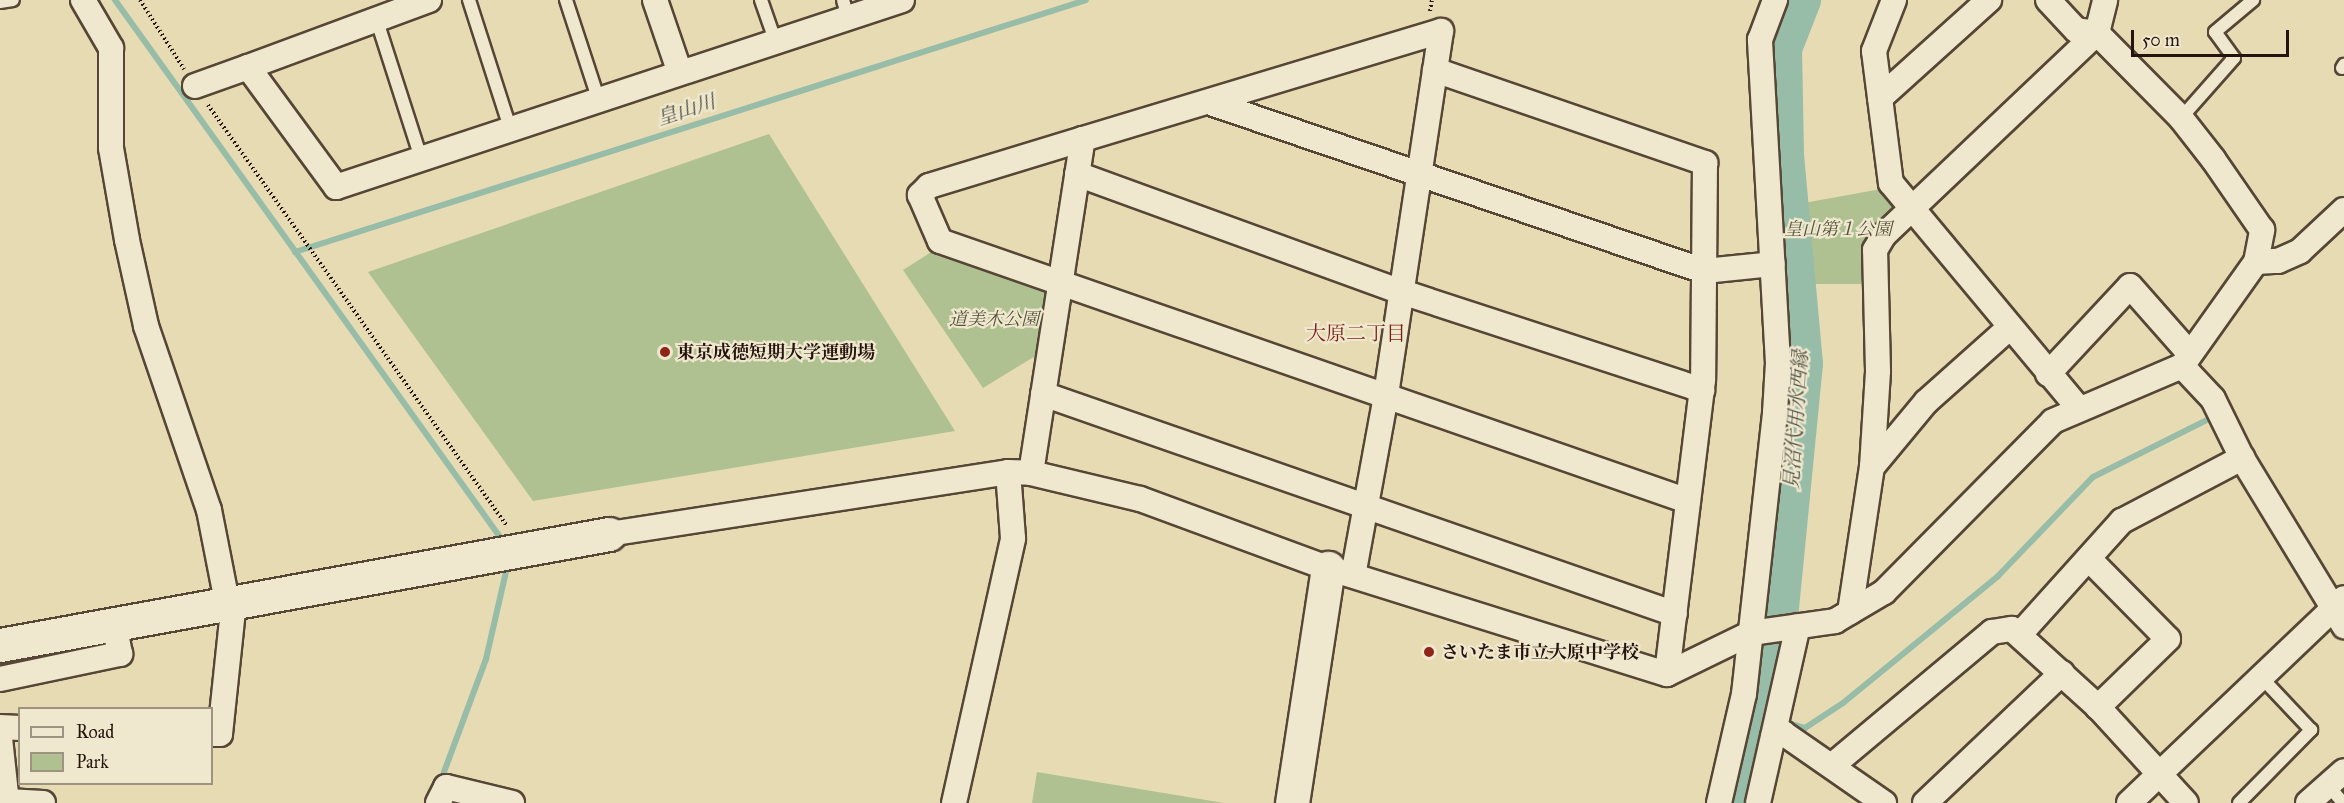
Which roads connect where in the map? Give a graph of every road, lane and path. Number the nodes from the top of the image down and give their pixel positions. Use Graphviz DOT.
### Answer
graph roads {
  1 [pos="13,0"];
  2 [pos="83,0"];
  3 [pos="140,0"];
  4 [pos="429,0"];
  5 [pos="469,0"];
  6 [pos="566,0"];
  7 [pos="655,0"];
  8 [pos="761,0"];
  9 [pos="902,0"];
  10 [pos="1775,0"];
  11 [pos="1894,0"];
  12 [pos="1989,0"];
  13 [pos="2048,0"];
  14 [pos="2105,0"];
  15 [pos="2253,0"];
  16 [pos="0,2"];
  17 [pos="846,8"];
  18 [pos="376,21"];
  19 [pos="2097,33"];
  20 [pos="775,40"];
  21 [pos="248,67"];
  22 [pos="679,70"];
  23 [pos="1435,70"];
  24 [pos="195,86"];
  25 [pos="598,98"];
  26 [pos="1880,98"];
  27 [pos="1211,103"];
  28 [pos="2181,118"];
  29 [pos="510,128"];
  30 [pos="1083,139"];
  31 [pos="421,158"];
  32 [pos="1077,174"];
  33 [pos="1419,177"];
  34 [pos="1909,210"];
  35 [pos="2344,210"];
  36 [pos="2256,262"];
  37 [pos="1773,264"];
  38 [pos="1704,271"];
  39 [pos="1060,283"];
  40 [pos="1402,292"];
  41 [pos="2008,329"];
  42 [pos="2185,360"];
  43 [pos="2048,374"];
  44 [pos="1702,390"];
  45 [pos="1043,394"];
  46 [pos="1386,396"];
  47 [pos="2079,409"];
  48 [pos="2242,458"];
  49 [pos="1872,467"];
  50 [pos="1020,473"];
  51 [pos="1689,501"];
  52 [pos="1365,508"];
  53 [pos="609,534"];
  54 [pos="524,549"];
  55 [pos="2089,559"];
  56 [pos="1340,572"];
  57 [pos="231,601"];
  58 [pos="2340,611"];
  59 [pos="1850,612"];
  60 [pos="1675,614"];
  61 [pos="114,622"];
  62 [pos="1798,626"];
  63 [pos="1751,633"];
  64 [pos="2021,633"];
  65 [pos="0,645"];
  66 [pos="2062,673"];
  67 [pos="1667,674"];
  68 [pos="2261,677"];
  69 [pos="0,679"];
  70 [pos="2098,707"];
  71 [pos="0,727"];
  72 [pos="18,728"];
  73 [pos="213,734"];
  74 [pos="1773,737"];
  75 [pos="0,738"];
  76 [pos="1834,764"];
  77 [pos="2159,774"];
  78 [pos="2338,787"];
  79 [pos="7,802"];
  80 [pos="43,803"];
  81 [pos="438,803"];
  82 [pos="512,803"];
  83 [pos="954,803"];
  84 [pos="1292,803"];
  85 [pos="1719,803"];
  86 [pos="1758,803"];
  87 [pos="1884,803"];
  88 [pos="1925,803"];
  89 [pos="2129,803"];
  90 [pos="2186,803"];
  91 [pos="2239,803"];
  92 [pos="2308,803"];
  1 -- 16 [label="lane"];
  2 -- 57 [label="street"];
  3 -- 24 [label="path"];
  4 -- 18 [label="street"];
  5 -- 29 [label="lane"];
  6 -- 25 [label="lane"];
  7 -- 22 [label="street"];
  8 -- 20 [label="lane"];
  9 -- 17 [label="street"];
  10 -- 37 [label="street"];
  11 -- 26 [label="street"];
  12 -- 26 [label="street"];
  13 -- 19 [label="street"];
  14 -- 19 [label="street"];
  15 -- 28 [label="lane"];
  17 -- 20 [label="street"];
  18 -- 21 [label="street"];
  18 -- 31 [label="lane"];
  19 -- 28 [label="street"];
  19 -- 34 [label="street"];
  20 -- 22 [label="street"];
  21 -- 24 [label="street"];
  21 -- 31 [label="street"];
  22 -- 25 [label="street"];
  23 -- 27 [label="street"];
  23 -- 33 [label="street"];
  23 -- 38 [label="street"];
  24 -- 54 [label="path"];
  25 -- 29 [label="street"];
  26 -- 34 [label="street"];
  27 -- 30 [label="street"];
  27 -- 33 [label="street"];
  28 -- 36 [label="street"];
  29 -- 31 [label="street"];
  30 -- 32 [label="street"];
  30 -- 39 [label="street"];
  32 -- 39 [label="street"];
  32 -- 40 [label="street"];
  33 -- 38 [label="street"];
  33 -- 40 [label="street"];
  34 -- 41 [label="street"];
  34 -- 49 [label="street"];
  35 -- 36 [label="street"];
  36 -- 42 [label="street"];
  37 -- 38 [label="street"];
  37 -- 63 [label="street"];
  38 -- 44 [label="street"];
  39 -- 45 [label="street"];
  39 -- 46 [label="street"];
  40 -- 44 [label="street"];
  40 -- 46 [label="street"];
  41 -- 43 [label="street"];
  41 -- 49 [label="street"];
  42 -- 43 [label="street"];
  42 -- 47 [label="street"];
  42 -- 48 [label="street"];
  43 -- 47 [label="street"];
  44 -- 51 [label="street"];
  45 -- 50 [label="street"];
  45 -- 52 [label="street"];
  46 -- 51 [label="street"];
  46 -- 52 [label="street"];
  47 -- 59 [label="street"];
  48 -- 55 [label="street"];
  48 -- 58 [label="street"];
  49 -- 59 [label="street"];
  50 -- 53 [label="street"];
  50 -- 56 [label="street"];
  50 -- 83 [label="street"];
  51 -- 60 [label="street"];
  52 -- 56 [label="street"];
  52 -- 60 [label="street"];
  53 -- 54 [label="street"];
  54 -- 57 [label="street"];
  55 -- 64 [label="street"];
  55 -- 70 [label="street"];
  56 -- 67 [label="street"];
  56 -- 84 [label="street"];
  57 -- 61 [label="street"];
  57 -- 73 [label="street"];
  58 -- 68 [label="street"];
  59 -- 62 [label="street"];
  60 -- 67 [label="street"];
  61 -- 65 [label="street"];
  61 -- 69 [label="street"];
  62 -- 63 [label="street"];
  62 -- 74 [label="street"];
  63 -- 67 [label="street"];
  63 -- 85 [label="street"];
  64 -- 66 [label="street"];
  64 -- 76 [label="street"];
  66 -- 70 [label="street"];
  66 -- 88 [label="street"];
  68 -- 77 [label="street"];
  68 -- 91 [label="lane"];
  70 -- 77 [label="street"];
  71 -- 72 [label="street"];
  74 -- 76 [label="street"];
  74 -- 86 [label="street"];
  75 -- 79 [label="street"];
  76 -- 87 [label="street"];
  77 -- 89 [label="street"];
  77 -- 90 [label="street"];
  78 -- 92 [label="street"];
  79 -- 80 [label="street"];
  81 -- 82 [label="street"];
}
